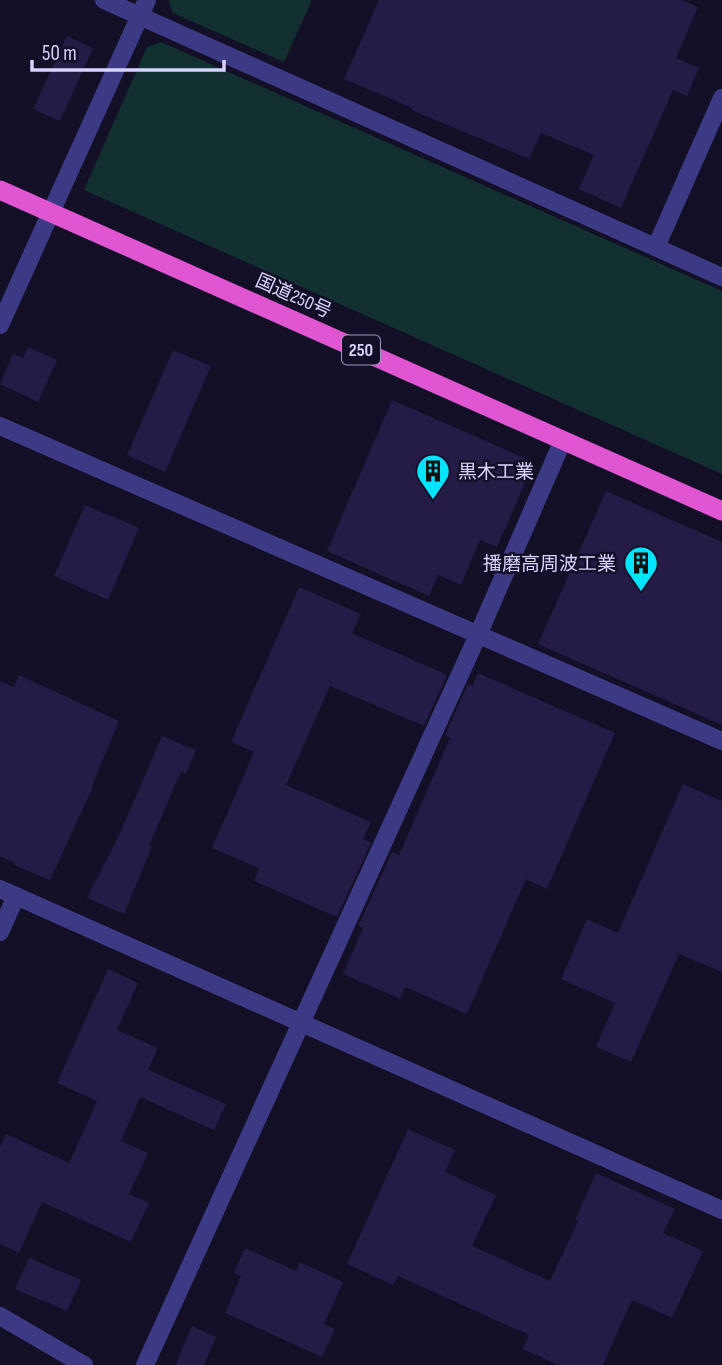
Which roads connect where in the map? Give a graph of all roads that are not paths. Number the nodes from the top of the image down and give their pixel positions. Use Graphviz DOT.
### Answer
graph roads {
  1 [pos="104,0"];
  2 [pos="143,8"];
  3 [pos="722,98"];
  4 [pos="0,190"];
  5 [pos="52,213"];
  6 [pos="656,247"];
  7 [pos="722,277"];
  8 [pos="0,325"];
  9 [pos="0,426"];
  10 [pos="564,440"];
  11 [pos="722,511"];
  12 [pos="478,635"];
  13 [pos="722,741"];
  14 [pos="8,892"];
  15 [pos="0,932"];
  16 [pos="300,1022"];
  17 [pos="722,1210"];
  18 [pos="0,1316"];
  19 [pos="84,1365"];
  20 [pos="145,1365"];
  1 -- 2 [label="street"];
  2 -- 5 [label="street"];
  2 -- 6 [label="street"];
  3 -- 6 [label="street"];
  4 -- 5 [label="highway, 国道250号 / 250"];
  5 -- 8 [label="street"];
  5 -- 10 [label="highway, 国道250号 / 250"];
  6 -- 7 [label="street"];
  9 -- 12 [label="street"];
  10 -- 11 [label="highway, 国道250号 / 250"];
  10 -- 12 [label="street"];
  12 -- 13 [label="street"];
  12 -- 16 [label="street"];
  14 -- 15 [label="street"];
  14 -- 16 [label="street"];
  16 -- 17 [label="street"];
  16 -- 20 [label="street"];
  18 -- 19 [label="street"];
}
